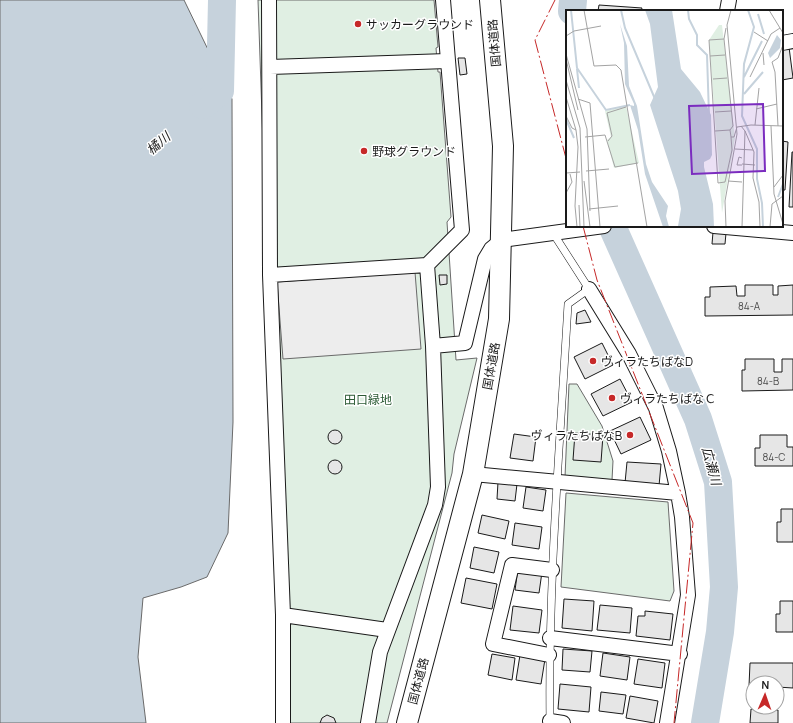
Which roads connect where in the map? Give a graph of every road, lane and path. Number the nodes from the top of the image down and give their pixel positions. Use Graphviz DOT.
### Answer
graph roads {
  1 [pos="268,0"];
  2 [pos="443,0"];
  3 [pos="490,0"];
  4 [pos="729,0"];
  5 [pos="727,10"];
  6 [pos="793,41"];
  7 [pos="783,43"];
  8 [pos="447,61"];
  9 [pos="270,67"];
  10 [pos="596,227"];
  11 [pos="725,227"];
  12 [pos="553,232"];
  13 [pos="793,233"];
  14 [pos="502,240"];
  15 [pos="427,265"];
  16 [pos="270,275"];
  17 [pos="589,289"];
  18 [pos="433,346"];
  19 [pos="473,474"];
  20 [pos="558,482"];
  21 [pos="678,493"];
  22 [pos="552,570"];
  23 [pos="283,615"];
  24 [pos="387,630"];
  25 [pos="550,638"];
  26 [pos="680,654"];
  27 [pos="549,655"];
  28 [pos="555,722"];
  29 [pos="283,723"];
  30 [pos="368,723"];
  31 [pos="407,723"];
  32 [pos="667,723"];
  1 -- 9 [label="street"];
  2 -- 8 [label="street"];
  3 -- 14 [label="street, 国体道路"];
  4 -- 5 [label="street"];
  6 -- 7 [label="street"];
  8 -- 9 [label="street"];
  8 -- 15 [label="street"];
  9 -- 16 [label="street"];
  10 -- 12 [label="street"];
  11 -- 13 [label="street"];
  12 -- 14 [label="street"];
  12 -- 17 [label="lane"];
  14 -- 18 [label="street"];
  14 -- 19 [label="street, 国体道路"];
  15 -- 16 [label="street"];
  15 -- 18 [label="street"];
  16 -- 23 [label="street"];
  17 -- 20 [label="lane"];
  17 -- 21 [label="street"];
  18 -- 24 [label="street"];
  19 -- 20 [label="street"];
  19 -- 31 [label="street, 国体道路"];
  20 -- 21 [label="street"];
  20 -- 22 [label="lane"];
  21 -- 26 [label="street"];
  22 -- 25 [label="lane"];
  22 -- 27 [label="street"];
  23 -- 24 [label="street"];
  23 -- 29 [label="street"];
  24 -- 30 [label="street"];
  25 -- 26 [label="street"];
  25 -- 27 [label="lane"];
  26 -- 32 [label="street"];
  27 -- 28 [label="lane"];
}
